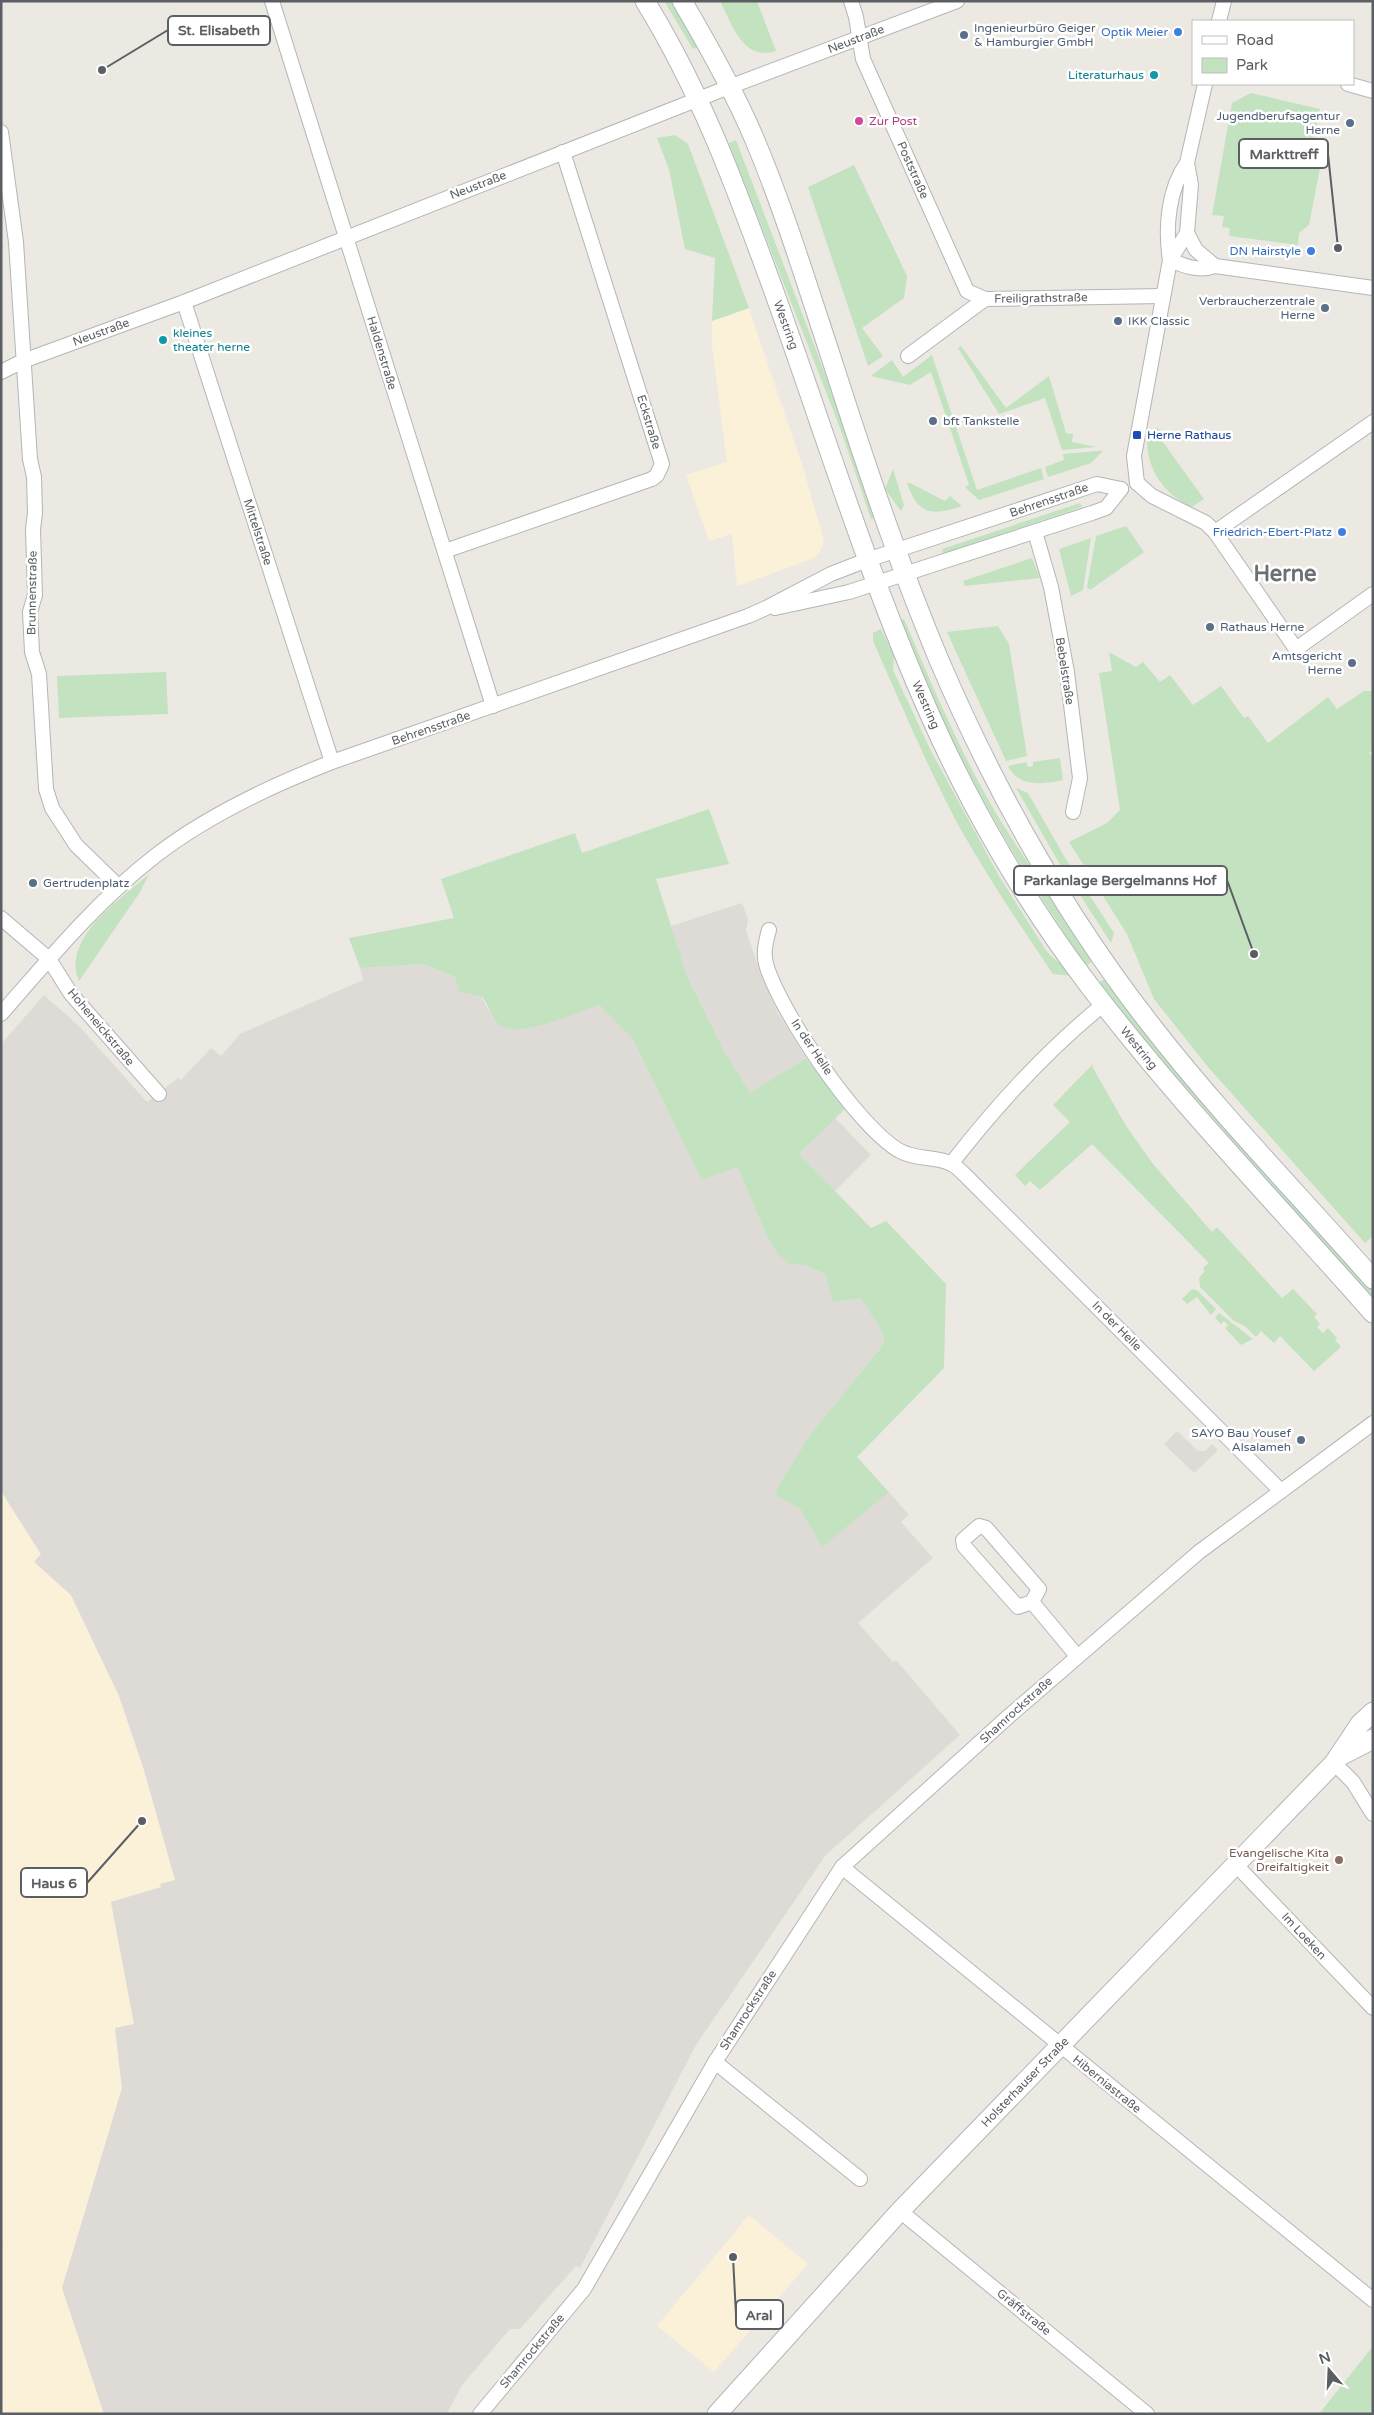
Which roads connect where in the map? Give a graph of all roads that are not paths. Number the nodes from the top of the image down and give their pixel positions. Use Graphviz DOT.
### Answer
graph roads {
  1 [pos="272,1"];
  2 [pos="645,1"];
  3 [pos="682,1"];
  4 [pos="851,1"];
  5 [pos="957,1"];
  6 [pos="1224,1"];
  7 [pos="1220,20"];
  8 [pos="861,38"];
  9 [pos="1205,85"];
  10 [pos="1352,85"];
  11 [pos="729,87"];
  12 [pos="1373,91"];
  13 [pos="700,99"];
  14 [pos="1,132"];
  15 [pos="563,152"];
  16 [pos="1187,163"];
  17 [pos="1187,233"];
  18 [pos="346,236"];
  19 [pos="1170,260"];
  20 [pos="1215,266"];
  21 [pos="1373,288"];
  22 [pos="1163,296"];
  23 [pos="985,299"];
  24 [pos="184,302"];
  25 [pos="908,356"];
  26 [pos="23,361"];
  27 [pos="1,372"];
  28 [pos="1373,422"];
  29 [pos="1137,483"];
  30 [pos="1120,489"];
  31 [pos="1035,532"];
  32 [pos="1215,532"];
  33 [pos="445,551"];
  34 [pos="897,551"];
  35 [pos="867,560"];
  36 [pos="905,574"];
  37 [pos="876,584"];
  38 [pos="1373,594"];
  39 [pos="764,609"];
  40 [pos="493,706"];
  41 [pos="332,762"];
  42 [pos="1073,812"];
  43 [pos="119,888"];
  44 [pos="1,918"];
  45 [pos="769,930"];
  46 [pos="49,959"];
  47 [pos="1104,1004"];
  48 [pos="1,1014"];
  49 [pos="159,1094"];
  50 [pos="951,1164"];
  51 [pos="1373,1279"];
  52 [pos="1373,1313"];
  53 [pos="1373,1423"];
  54 [pos="1281,1491"];
  55 [pos="1032,1602"];
  56 [pos="1077,1656"];
  57 [pos="1373,1712"];
  58 [pos="1373,1739"];
  59 [pos="1337,1759"];
  60 [pos="1373,1814"];
  61 [pos="1235,1864"];
  62 [pos="842,1867"];
  63 [pos="1373,2008"];
  64 [pos="1061,2046"];
  65 [pos="715,2062"];
  66 [pos="860,2179"];
  67 [pos="900,2211"];
  68 [pos="1373,2300"];
  69 [pos="480,2414"];
  70 [pos="717,2414"];
  71 [pos="1147,2414"];
  1 -- 18 [label="street, Haldenstraße"];
  2 -- 13 [label="main road, Westring"];
  3 -- 11 [label="main road, Westring"];
  4 -- 8 [label="street, Poststraße"];
  5 -- 8 [label="street, Neustraße"];
  6 -- 7 [label="street"];
  8 -- 11 [label="street, Neustraße"];
  8 -- 23 [label="street, Poststraße"];
  9 -- 16 [label="street"];
  10 -- 12 [label="street"];
  11 -- 13 [label="street, Neustraße"];
  11 -- 34 [label="main road, Westring"];
  13 -- 15 [label="street, Neustraße"];
  13 -- 35 [label="main road, Westring"];
  14 -- 26 [label="street, Brunnenstraße"];
  15 -- 18 [label="street, Neustraße"];
  15 -- 33 [label="street, Eckstraße"];
  16 -- 17 [label="street"];
  16 -- 19 [label="street"];
  17 -- 19 [label="street"];
  17 -- 20 [label="street"];
  18 -- 24 [label="street, Neustraße"];
  18 -- 33 [label="street, Haldenstraße"];
  19 -- 20 [label="street"];
  19 -- 22 [label="street"];
  20 -- 21 [label="street"];
  22 -- 23 [label="street, Freiligrathstraße"];
  22 -- 29 [label="street"];
  23 -- 25 [label="street, Freiligrathstraße"];
  24 -- 26 [label="street, Neustraße"];
  24 -- 41 [label="street, Mittelstraße"];
  26 -- 27 [label="street, Neustraße"];
  26 -- 43 [label="street, Brunnenstraße"];
  28 -- 32 [label="street"];
  29 -- 30 [label="street"];
  29 -- 32 [label="street"];
  30 -- 31 [label="street, Behrensstraße"];
  30 -- 34 [label="street, Behrensstraße"];
  31 -- 36 [label="street, Behrensstraße"];
  31 -- 42 [label="street, Bebelstraße"];
  32 -- 38 [label="street"];
  33 -- 40 [label="street, Haldenstraße"];
  34 -- 35 [label="street, Behrensstraße"];
  34 -- 36 [label="main road, Westring"];
  35 -- 37 [label="main road, Westring"];
  35 -- 39 [label="street, Behrensstraße"];
  36 -- 37 [label="street, Behrensstraße"];
  36 -- 51 [label="main road, Westring"];
  37 -- 39 [label="street, Behrensstraße"];
  37 -- 47 [label="main road, Westring"];
  39 -- 40 [label="street, Behrensstraße"];
  40 -- 41 [label="street, Behrensstraße"];
  41 -- 43 [label="street, Behrensstraße"];
  43 -- 46 [label="street"];
  44 -- 46 [label="street, Hoheneickstraße"];
  45 -- 50 [label="street, In der Helle"];
  46 -- 48 [label="street"];
  46 -- 49 [label="street, Hoheneickstraße"];
  47 -- 50 [label="street"];
  47 -- 52 [label="main road, Westring"];
  50 -- 54 [label="street, In der Helle"];
  53 -- 54 [label="street, Shamrockstraße"];
  54 -- 56 [label="street, Shamrockstraße"];
  55 -- 55 [label="street"];
  55 -- 56 [label="street"];
  56 -- 62 [label="street, Shamrockstraße"];
  57 -- 59 [label="main road, Holsterhauser Straße"];
  58 -- 59 [label="main road, Holsterhauser Straße"];
  59 -- 60 [label="street"];
  59 -- 61 [label="main road, Holsterhauser Straße"];
  61 -- 63 [label="street, Im Loeken"];
  61 -- 64 [label="main road, Holsterhauser Straße"];
  62 -- 64 [label="street, Hiberniastraße"];
  62 -- 65 [label="street, Shamrockstraße"];
  64 -- 67 [label="main road, Holsterhauser Straße"];
  64 -- 68 [label="street, Hiberniastraße"];
  65 -- 66 [label="street"];
  65 -- 69 [label="street, Shamrockstraße"];
  67 -- 70 [label="main road, Holsterhauser Straße"];
  67 -- 71 [label="street, Gräffstraße"];
}
